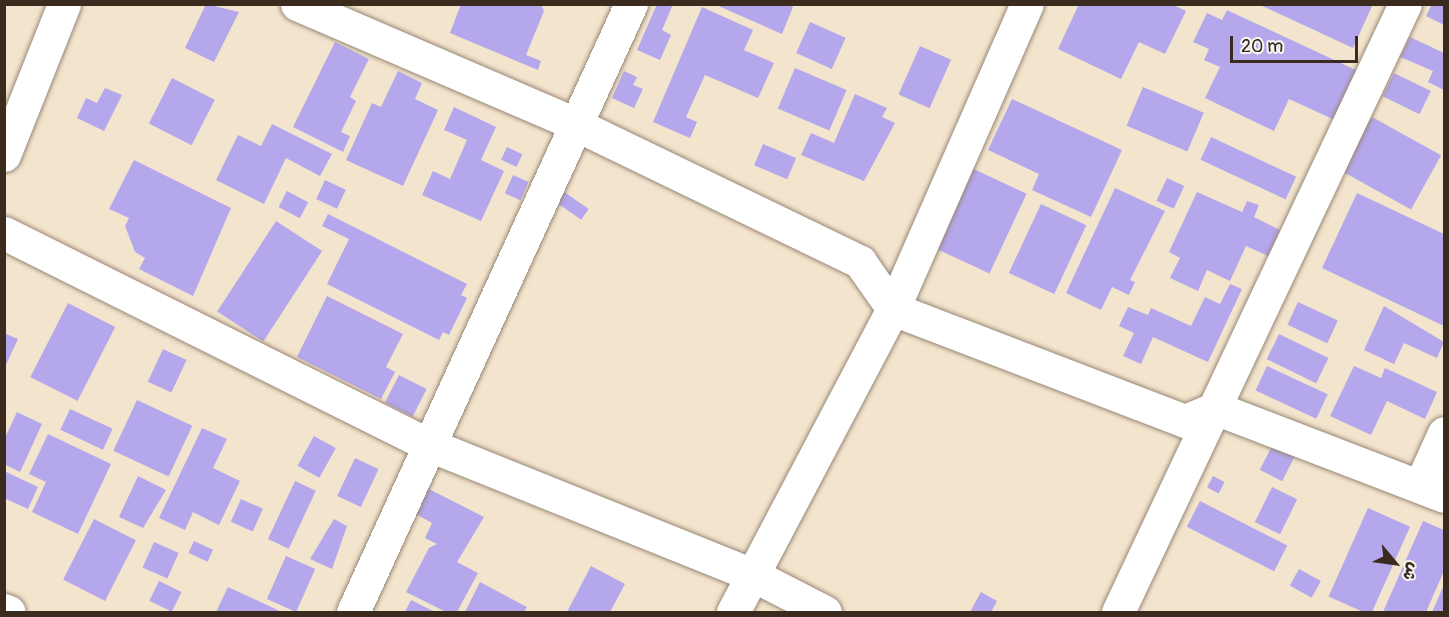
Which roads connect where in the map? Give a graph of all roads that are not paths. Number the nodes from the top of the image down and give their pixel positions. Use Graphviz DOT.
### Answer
graph roads {
  1 [pos="64,4"];
  2 [pos="297,4"];
  3 [pos="631,4"];
  4 [pos="1027,4"];
  5 [pos="1405,4"];
  6 [pos="575,124"];
  7 [pos="4,155"];
  8 [pos="4,233"];
  9 [pos="893,309"];
  10 [pos="1215,408"];
  11 [pos="1444,433"];
  12 [pos="432,446"];
  13 [pos="1432,491"];
  14 [pos="752,574"];
  15 [pos="4,610"];
  16 [pos="9,612"];
  17 [pos="353,612"];
  18 [pos="733,612"];
  19 [pos="825,612"];
  20 [pos="1118,612"];
  1 -- 7 [label="street"];
  2 -- 6 [label="street"];
  3 -- 6 [label="street"];
  4 -- 9 [label="street"];
  5 -- 10 [label="street"];
  6 -- 9 [label="street"];
  6 -- 12 [label="street"];
  8 -- 12 [label="street"];
  9 -- 10 [label="street"];
  9 -- 14 [label="street"];
  10 -- 13 [label="street"];
  10 -- 20 [label="street"];
  11 -- 13 [label="street"];
  12 -- 14 [label="street"];
  12 -- 17 [label="street"];
  14 -- 18 [label="street"];
  14 -- 19 [label="street"];
  15 -- 16 [label="street"];
}
